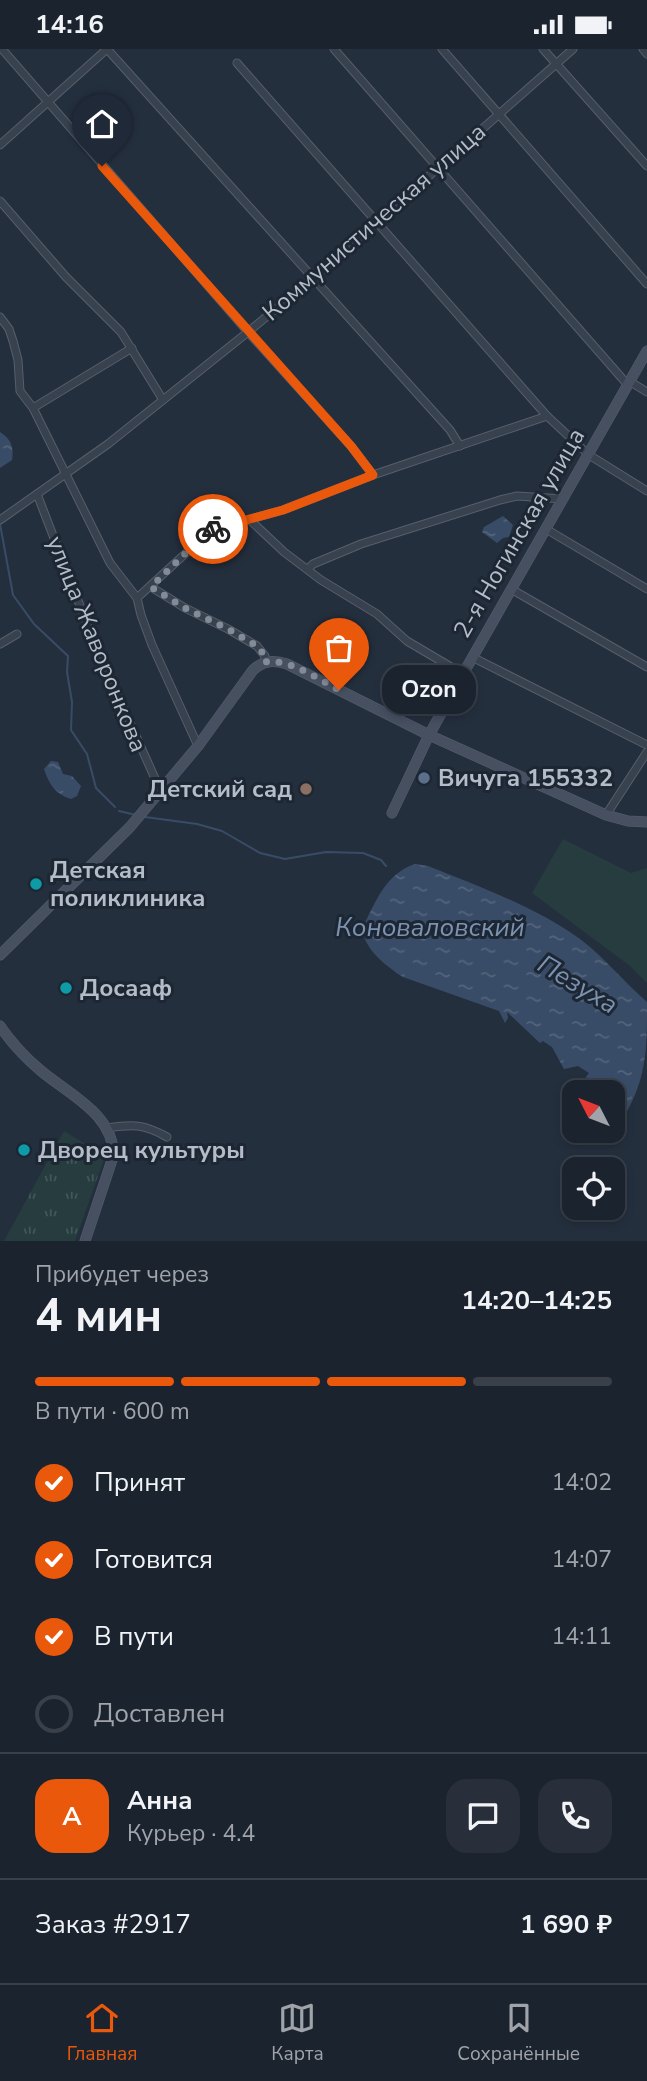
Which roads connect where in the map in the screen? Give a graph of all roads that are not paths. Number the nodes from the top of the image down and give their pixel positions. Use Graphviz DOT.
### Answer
graph roads {
  1 [pos="2,49"];
  2 [pos="107,49"];
  3 [pos="334,49"];
  4 [pos="442,49"];
  5 [pos="543,49"];
  6 [pos="573,49"];
  7 [pos="643,49"];
  8 [pos="647,54"];
  9 [pos="237,64"];
  10 [pos="556,64"];
  11 [pos="48,103"];
  12 [pos="498,113"];
  13 [pos="0,145"];
  14 [pos="647,166"];
  15 [pos="437,167"];
  16 [pos="0,201"];
  17 [pos="375,222"];
  18 [pos="313,278"];
  19 [pos="647,283"];
  20 [pos="0,317"];
  21 [pos="248,332"];
  22 [pos="132,348"];
  23 [pos="647,351"];
  24 [pos="628,383"];
  25 [pos="647,392"];
  26 [pos="163,400"];
  27 [pos="33,408"];
  28 [pos="547,416"];
  29 [pos="460,446"];
  30 [pos="589,455"];
  31 [pos="65,474"];
  32 [pos="373,475"];
  33 [pos="647,491"];
  34 [pos="37,494"];
  35 [pos="563,499"];
  36 [pos="2,519"];
  37 [pos="250,520"];
  38 [pos="546,529"];
  39 [pos="307,569"];
  40 [pos="151,587"];
  41 [pos="511,589"];
  42 [pos="647,589"];
  43 [pos="137,598"];
  44 [pos="17,633"];
  45 [pos="0,644"];
  46 [pos="472,657"];
  47 [pos="265,662"];
  48 [pos="647,667"];
  49 [pos="463,674"];
  50 [pos="429,735"];
  51 [pos="647,744"];
  52 [pos="198,746"];
  53 [pos="647,752"];
  54 [pos="161,792"];
  55 [pos="392,813"];
  56 [pos="606,815"];
  57 [pos="647,822"];
  58 [pos="0,955"];
  59 [pos="0,1027"];
  60 [pos="107,1128"];
  61 [pos="167,1137"];
  62 [pos="85,1241"];
  1 -- 11 [label="street"];
  2 -- 11 [label="street"];
  2 -- 18 [label="street"];
  3 -- 15 [label="street"];
  4 -- 12 [label="street"];
  5 -- 10 [label="street"];
  6 -- 10 [label="street, Коммунистическая улица"];
  7 -- 8 [label="street"];
  9 -- 17 [label="street"];
  10 -- 12 [label="street, Коммунистическая улица"];
  10 -- 14 [label="street"];
  11 -- 13 [label="street"];
  11 -- 21 [label="street"];
  12 -- 15 [label="street, Коммунистическая улица"];
  12 -- 19 [label="street"];
  15 -- 17 [label="street, Коммунистическая улица"];
  15 -- 24 [label="street"];
  16 -- 22 [label="street"];
  17 -- 18 [label="street, Коммунистическая улица"];
  17 -- 28 [label="street"];
  18 -- 21 [label="street, Коммунистическая улица"];
  18 -- 29 [label="street"];
  20 -- 27 [label="street"];
  21 -- 26 [label="street, Коммунистическая улица"];
  21 -- 32 [label="street"];
  22 -- 26 [label="street"];
  22 -- 27 [label="street"];
  23 -- 24 [label="main road, 2-я Ногинская улица"];
  24 -- 25 [label="street"];
  24 -- 30 [label="main road, 2-я Ногинская улица"];
  26 -- 31 [label="street, Коммунистическая улица"];
  27 -- 31 [label="street"];
  28 -- 29 [label="street"];
  28 -- 30 [label="street"];
  29 -- 32 [label="street"];
  30 -- 33 [label="street"];
  30 -- 35 [label="main road, 2-я Ногинская улица"];
  31 -- 34 [label="street, Коммунистическая улица"];
  31 -- 43 [label="street"];
  32 -- 37 [label="street"];
  34 -- 36 [label="street, Коммунистическая улица"];
  34 -- 54 [label="street, улица Жаворонкова"];
  35 -- 38 [label="main road, 2-я Ногинская улица"];
  35 -- 39 [label="street"];
  37 -- 39 [label="street"];
  37 -- 40 [label="street"];
  38 -- 41 [label="main road, 2-я Ногинская улица"];
  38 -- 42 [label="street"];
  39 -- 49 [label="street"];
  40 -- 43 [label="street"];
  40 -- 47 [label="street"];
  41 -- 46 [label="main road, 2-я Ногинская улица"];
  41 -- 48 [label="street"];
  43 -- 52 [label="street"];
  44 -- 45 [label="street"];
  46 -- 49 [label="main road, 2-я Ногинская улица"];
  46 -- 51 [label="street"];
  47 -- 50 [label="main road"];
  47 -- 52 [label="main road"];
  49 -- 50 [label="main road, 2-я Ногинская улица"];
  50 -- 55 [label="main road, 2-я Ногинская улица"];
  50 -- 56 [label="main road"];
  52 -- 54 [label="main road"];
  53 -- 56 [label="street"];
  54 -- 58 [label="main road"];
  56 -- 57 [label="main road"];
  59 -- 60 [label="main road"];
  60 -- 61 [label="street"];
  60 -- 62 [label="main road"];
}
